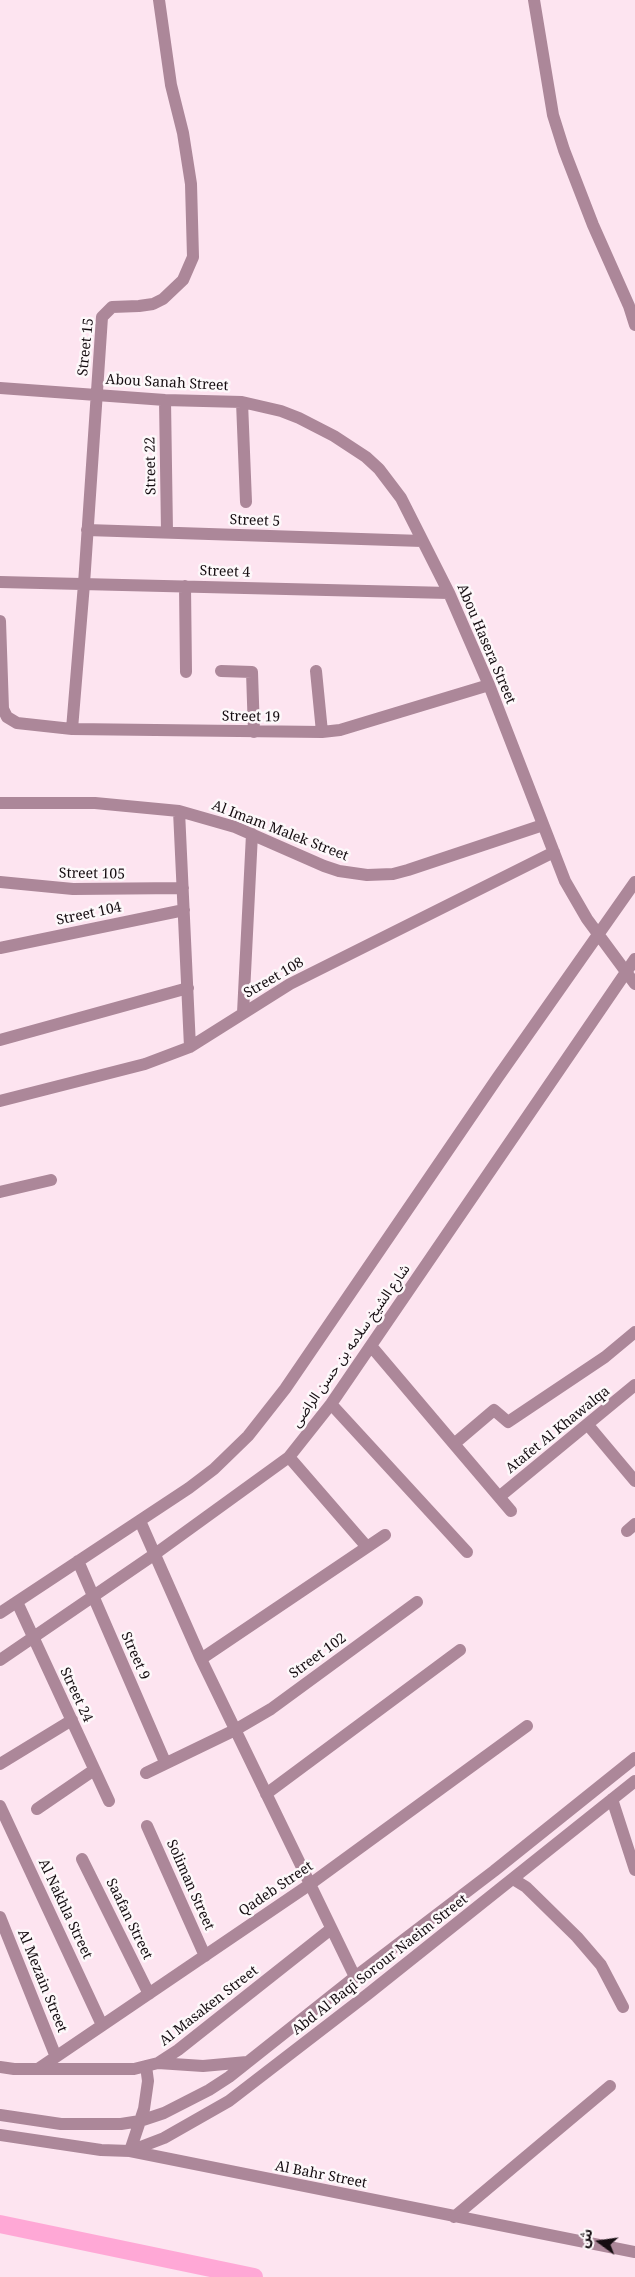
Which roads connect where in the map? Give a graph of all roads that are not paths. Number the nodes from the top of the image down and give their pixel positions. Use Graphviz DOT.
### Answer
graph roads {
  1 [pos="158,0"];
  2 [pos="534,0"];
  3 [pos="635,325"];
  4 [pos="0,388"];
  5 [pos="96,395"];
  6 [pos="165,400"];
  7 [pos="242,402"];
  8 [pos="246,502"];
  9 [pos="87,530"];
  10 [pos="167,532"];
  11 [pos="422,541"];
  12 [pos="0,582"];
  13 [pos="84,584"];
  14 [pos="185,586"];
  15 [pos="449,594"];
  16 [pos="0,621"];
  17 [pos="221,671"];
  18 [pos="316,671"];
  19 [pos="186,672"];
  20 [pos="489,685"];
  21 [pos="72,729"];
  22 [pos="254,732"];
  23 [pos="322,732"];
  24 [pos="0,803"];
  25 [pos="179,811"];
  26 [pos="543,825"];
  27 [pos="252,834"];
  28 [pos="554,852"];
  29 [pos="0,882"];
  30 [pos="635,882"];
  31 [pos="183,888"];
  32 [pos="184,910"];
  33 [pos="599,936"];
  34 [pos="0,948"];
  35 [pos="635,959"];
  36 [pos="627,971"];
  37 [pos="635,984"];
  38 [pos="188,988"];
  39 [pos="243,1013"];
  40 [pos="0,1033"];
  41 [pos="17,1036"];
  42 [pos="0,1040"];
  43 [pos="190,1047"];
  44 [pos="0,1101"];
  45 [pos="51,1180"];
  46 [pos="0,1192"];
  47 [pos="635,1332"];
  48 [pos="371,1346"];
  49 [pos="634,1387"];
  50 [pos="331,1404"];
  51 [pos="588,1425"];
  52 [pos="454,1444"];
  53 [pos="289,1457"];
  54 [pos="635,1481"];
  55 [pos="499,1497"];
  56 [pos="511,1511"];
  57 [pos="140,1521"];
  58 [pos="385,1535"];
  59 [pos="367,1547"];
  60 [pos="466,1552"];
  61 [pos="155,1554"];
  62 [pos="78,1561"];
  63 [pos="93,1597"];
  64 [pos="17,1602"];
  65 [pos="417,1602"];
  66 [pos="0,1613"];
  67 [pos="33,1639"];
  68 [pos="460,1650"];
  69 [pos="201,1658"];
  70 [pos="0,1660"];
  71 [pos="72,1720"];
  72 [pos="527,1726"];
  73 [pos="235,1730"];
  74 [pos="635,1758"];
  75 [pos="165,1762"];
  76 [pos="0,1764"];
  77 [pos="94,1770"];
  78 [pos="146,1773"];
  79 [pos="635,1781"];
  80 [pos="266,1794"];
  81 [pos="612,1799"];
  82 [pos="109,1801"];
  83 [pos="0,1806"];
  84 [pos="37,1810"];
  85 [pos="147,1826"];
  86 [pos="82,1858"];
  87 [pos="635,1870"];
  88 [pos="513,1879"];
  89 [pos="309,1885"];
  90 [pos="0,1917"];
  91 [pos="331,1929"];
  92 [pos="205,1956"];
  93 [pos="355,1977"];
  94 [pos="149,1994"];
  95 [pos="623,2007"];
  96 [pos="102,2025"];
  97 [pos="56,2057"];
  98 [pos="249,2061"];
  99 [pos="152,2064"];
  100 [pos="0,2067"];
  101 [pos="38,2069"];
  102 [pos="610,2086"];
  103 [pos="0,2115"];
  104 [pos="140,2121"];
  105 [pos="0,2135"];
  106 [pos="130,2151"];
  107 [pos="454,2216"];
  108 [pos="635,2252"];
  1 -- 5 [label="street, Street 15"];
  2 -- 3 [label="street"];
  4 -- 5 [label="street, Abou Sanah Street"];
  5 -- 6 [label="street, Abou Sanah Street"];
  5 -- 9 [label="street, Street 15"];
  6 -- 7 [label="street, Abou Sanah Street"];
  6 -- 10 [label="street, Street 22"];
  7 -- 8 [label="street"];
  7 -- 11 [label="street, Abou Hasera Street"];
  9 -- 10 [label="street, Street 5"];
  9 -- 13 [label="street, Street 15"];
  10 -- 11 [label="street, Street 5"];
  11 -- 15 [label="street, Abou Hasera Street"];
  12 -- 13 [label="street, Street 4"];
  13 -- 14 [label="street, Street 4"];
  13 -- 21 [label="street, Street 15"];
  14 -- 15 [label="street, Street 4"];
  14 -- 19 [label="street"];
  15 -- 20 [label="street, Abou Hasera Street"];
  16 -- 21 [label="street, Street 19"];
  17 -- 22 [label="street"];
  18 -- 23 [label="street"];
  20 -- 23 [label="street, Street 19"];
  20 -- 26 [label="street, Abou Hasera Street"];
  21 -- 22 [label="street, Street 19"];
  22 -- 23 [label="street, Street 19"];
  24 -- 25 [label="street, Al Imam Malek Street"];
  25 -- 27 [label="street, Al Imam Malek Street"];
  25 -- 31 [label="street"];
  26 -- 27 [label="street, Al Imam Malek Street"];
  26 -- 28 [label="street, Abou Hasera Street"];
  27 -- 39 [label="street"];
  28 -- 33 [label="street, Abou Hasera Street"];
  28 -- 39 [label="street, Street 108"];
  29 -- 31 [label="street, Street 105"];
  30 -- 33 [label="street"];
  31 -- 32 [label="street"];
  32 -- 34 [label="street, Street 104"];
  32 -- 38 [label="street"];
  33 -- 36 [label="street, Abou Hasera Street"];
  33 -- 57 [label="street"];
  35 -- 36 [label="street, شارع الشيخ سلامه بن حسن الراضى"];
  36 -- 37 [label="street, Abou Hasera Street"];
  36 -- 48 [label="street, شارع الشيخ سلامه بن حسن الراضى"];
  38 -- 41 [label="street"];
  38 -- 43 [label="street"];
  39 -- 43 [label="street, Street 108"];
  40 -- 41 [label="street"];
  41 -- 42 [label="street"];
  43 -- 44 [label="street, Street 108"];
  45 -- 46 [label="street"];
  47 -- 52 [label="street"];
  48 -- 50 [label="street, شارع الشيخ سلامه بن حسن الراضى"];
  48 -- 52 [label="street"];
  49 -- 51 [label="street, Atafet Al Khawalqa"];
  50 -- 53 [label="street, شارع الشيخ سلامه بن حسن الراضى"];
  50 -- 60 [label="street"];
  51 -- 54 [label="street"];
  51 -- 55 [label="street, Atafet Al Khawalqa"];
  52 -- 55 [label="street"];
  53 -- 59 [label="street"];
  53 -- 61 [label="street, شارع الشيخ سلامه بن حسن الراضى"];
  55 -- 56 [label="street"];
  57 -- 61 [label="street"];
  57 -- 62 [label="street"];
  58 -- 59 [label="street"];
  59 -- 69 [label="street"];
  61 -- 63 [label="street, شارع الشيخ سلامه بن حسن الراضى"];
  61 -- 69 [label="street"];
  62 -- 63 [label="street, Street 9"];
  62 -- 64 [label="street"];
  63 -- 67 [label="street, شارع الشيخ سلامه بن حسن الراضى"];
  63 -- 75 [label="street, Street 9"];
  64 -- 66 [label="street"];
  64 -- 67 [label="street, Street 24"];
  65 -- 73 [label="street, Street 102"];
  67 -- 70 [label="street, شارع الشيخ سلامه بن حسن الراضى"];
  67 -- 71 [label="street, Street 24"];
  68 -- 80 [label="street"];
  69 -- 73 [label="street"];
  71 -- 76 [label="street"];
  71 -- 77 [label="street, Street 24"];
  72 -- 89 [label="street, Qadeb Street"];
  73 -- 75 [label="street, Street 102"];
  73 -- 80 [label="street"];
  74 -- 93 [label="street, Abd Al Baqi Sorour Naeim Street"];
  75 -- 78 [label="street, Street 102"];
  77 -- 82 [label="street, Street 24"];
  77 -- 84 [label="street"];
  79 -- 81 [label="street, Abd Al Baqi Sorour Naeim Street"];
  80 -- 89 [label="street"];
  81 -- 87 [label="street"];
  81 -- 88 [label="street, Abd Al Baqi Sorour Naeim Street"];
  83 -- 96 [label="street, Al Nakhla Street"];
  85 -- 92 [label="street, Soliman Street"];
  86 -- 94 [label="street, Saafan Street"];
  88 -- 95 [label="street"];
  88 -- 106 [label="street, Abd Al Baqi Sorour Naeim Street"];
  89 -- 91 [label="street"];
  89 -- 92 [label="street, Qadeb Street"];
  90 -- 97 [label="street, Al Mezain Street"];
  91 -- 93 [label="street"];
  91 -- 99 [label="street, Al Masaken Street"];
  92 -- 94 [label="street, Qadeb Street"];
  93 -- 98 [label="street, Abd Al Baqi Sorour Naeim Street"];
  94 -- 96 [label="street, Qadeb Street"];
  96 -- 97 [label="street, Qadeb Street"];
  97 -- 101 [label="street, Qadeb Street"];
  98 -- 99 [label="street"];
  98 -- 104 [label="street, Abd Al Baqi Sorour Naeim Street"];
  99 -- 101 [label="street, Al Masaken Street"];
  99 -- 104 [label="street"];
  100 -- 101 [label="street, Al Masaken Street"];
  102 -- 107 [label="street"];
  103 -- 104 [label="street"];
  104 -- 106 [label="street"];
  105 -- 106 [label="street, Al Bahr Street"];
  106 -- 107 [label="street, Al Bahr Street"];
  107 -- 108 [label="street, Al Bahr Street"];
}
